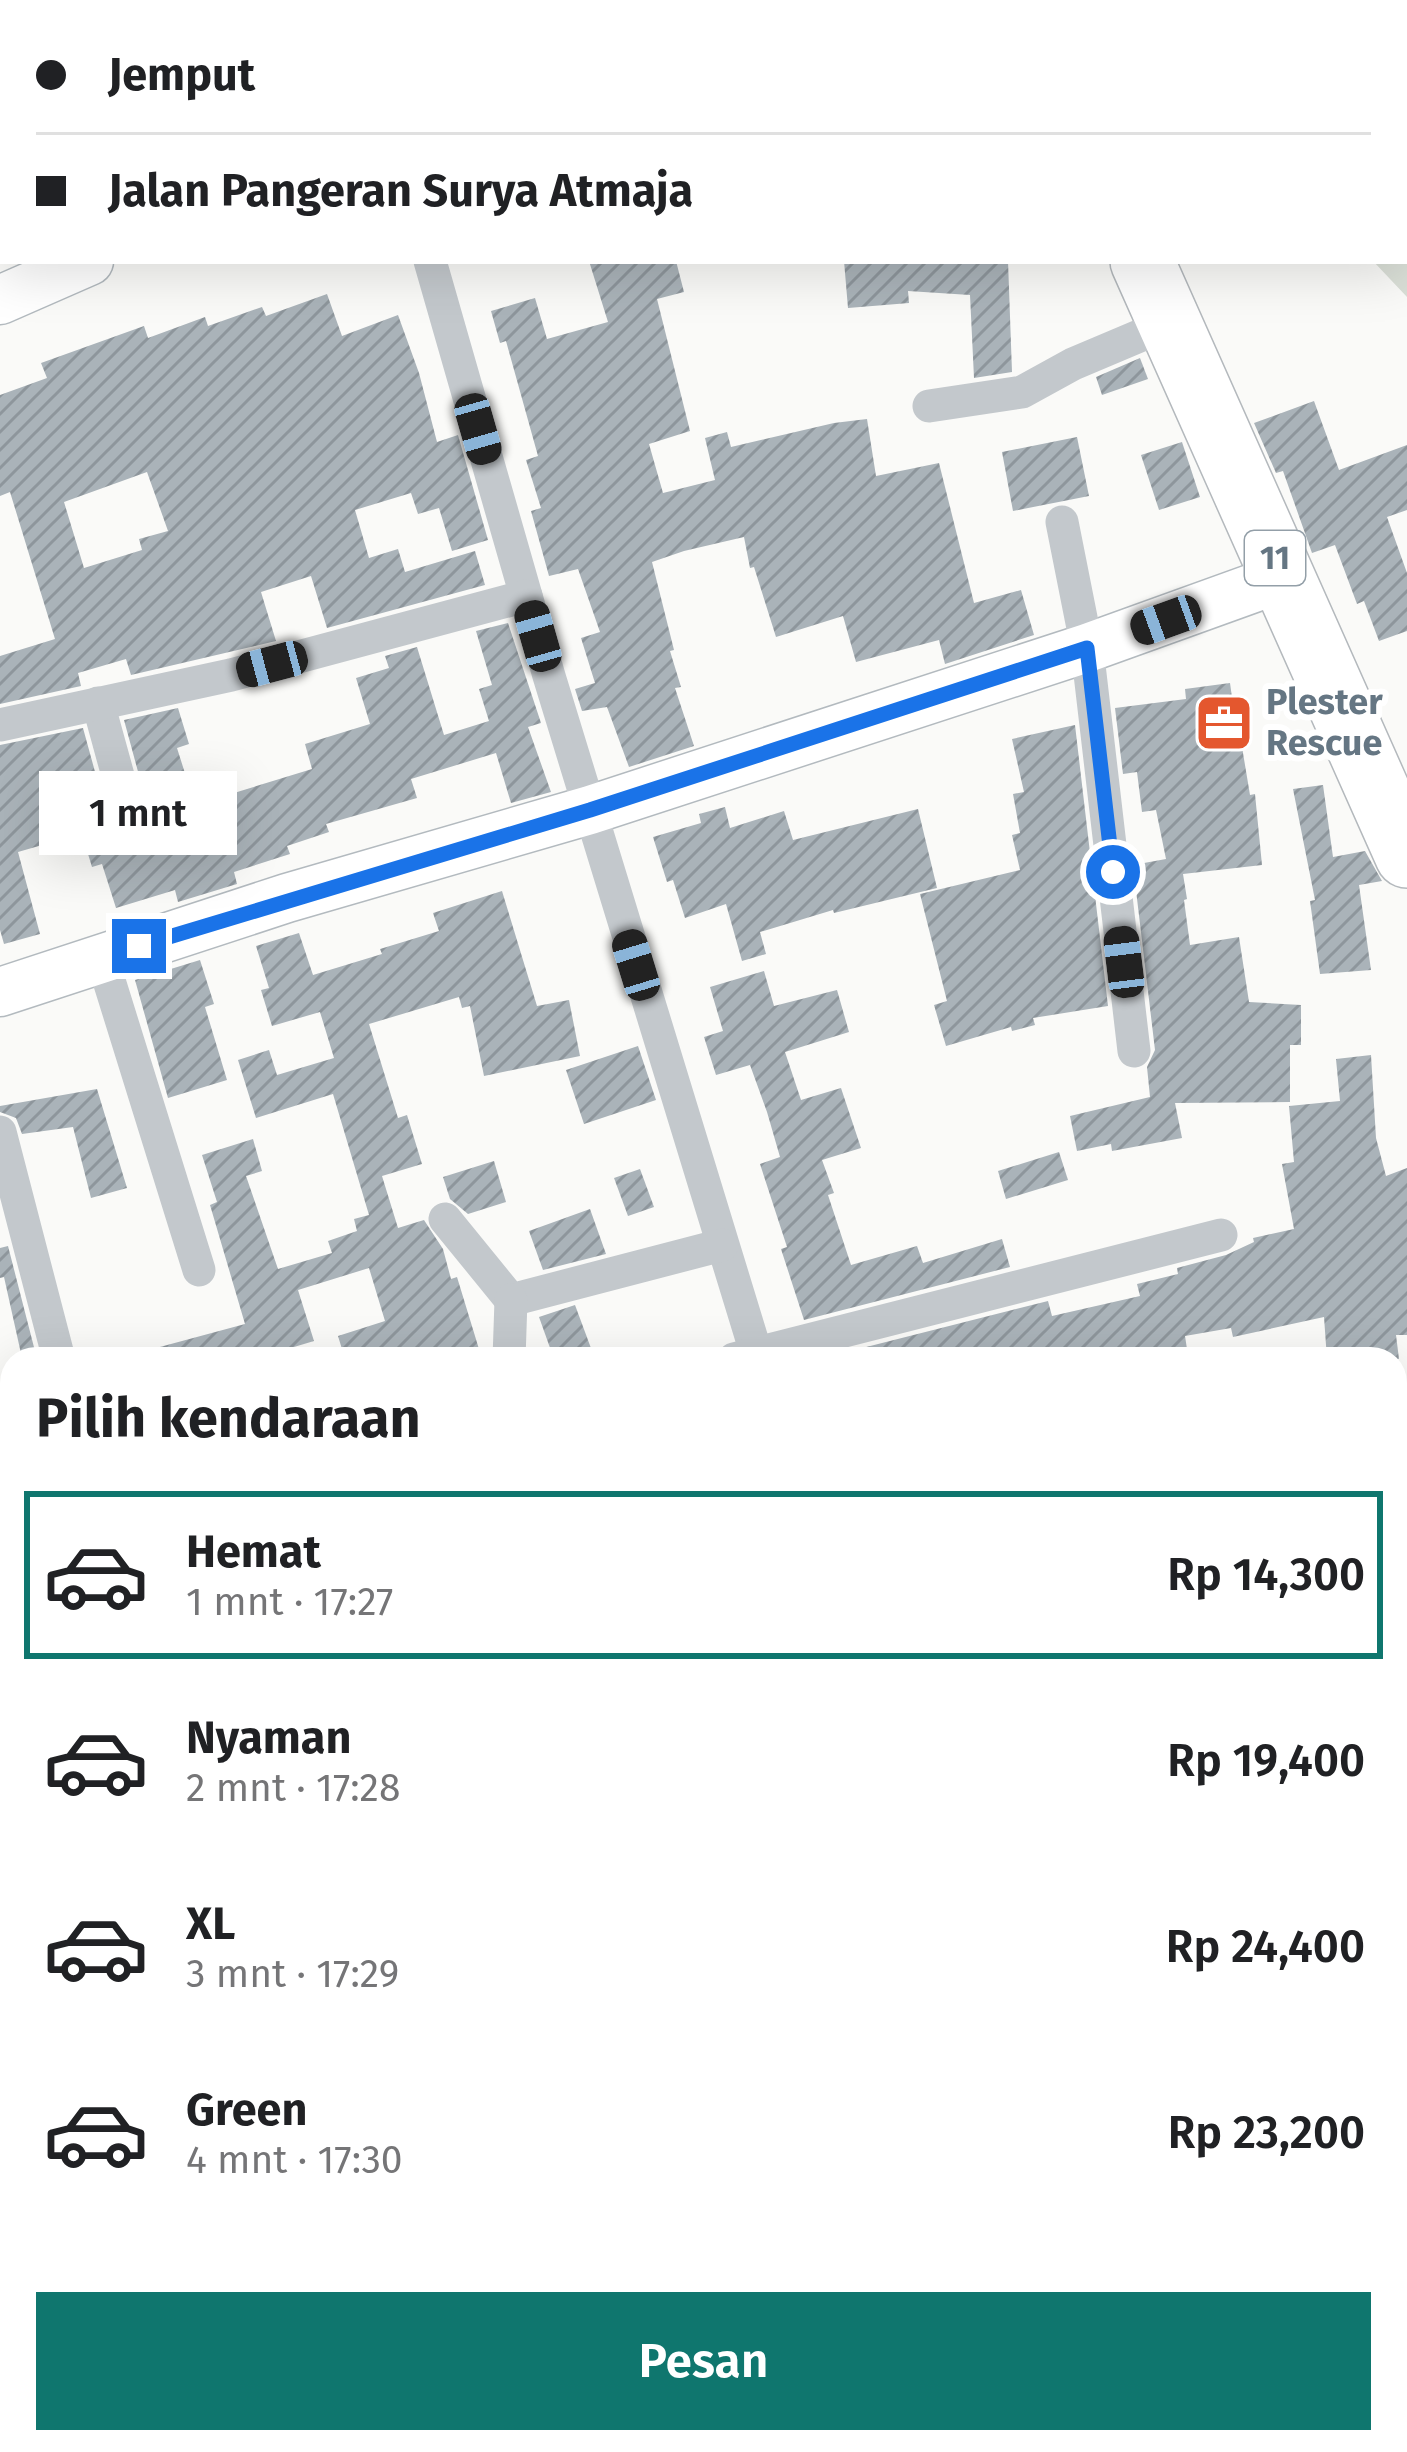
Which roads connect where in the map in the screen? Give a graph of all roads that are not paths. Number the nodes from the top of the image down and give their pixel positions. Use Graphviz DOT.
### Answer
graph roads {
  1 [pos="82,264"];
  2 [pos="431,264"];
  3 [pos="1143,264"];
  4 [pos="0,300"];
  5 [pos="1170,323"];
  6 [pos="929,406"];
  7 [pos="1062,522"];
  8 [pos="1283,578"];
  9 [pos="526,596"];
  10 [pos="1087,648"];
  11 [pos="98,703"];
  12 [pos="0,724"];
  13 [pos="123,794"];
  14 [pos="590,810"];
  15 [pos="1407,856"];
  16 [pos="102,958"];
  17 [pos="0,992"];
  18 [pos="1134,1051"];
  19 [pos="0,1132"];
  20 [pos="446,1219"];
  21 [pos="1221,1235"];
  22 [pos="722,1245"];
  23 [pos="199,1270"];
  24 [pos="511,1300"];
  25 [pos="55,1347"];
  26 [pos="509,1347"];
  27 [pos="747,1347"];
  28 [pos="788,1347"];
  1 -- 4 [label="street"];
  2 -- 9 [label="street"];
  3 -- 5 [label="highway, 11"];
  5 -- 6 [label="street"];
  5 -- 8 [label="highway, 11"];
  7 -- 10 [label="street"];
  8 -- 10 [label="street"];
  8 -- 15 [label="highway, 11"];
  9 -- 11 [label="street"];
  9 -- 14 [label="street"];
  10 -- 14 [label="street"];
  10 -- 18 [label="street"];
  11 -- 12 [label="street"];
  11 -- 13 [label="street"];
  14 -- 16 [label="street"];
  14 -- 22 [label="street"];
  16 -- 17 [label="street"];
  16 -- 23 [label="street"];
  19 -- 25 [label="street"];
  20 -- 24 [label="street"];
  21 -- 28 [label="street"];
  22 -- 24 [label="street"];
  22 -- 27 [label="street"];
  24 -- 26 [label="street"];
}
